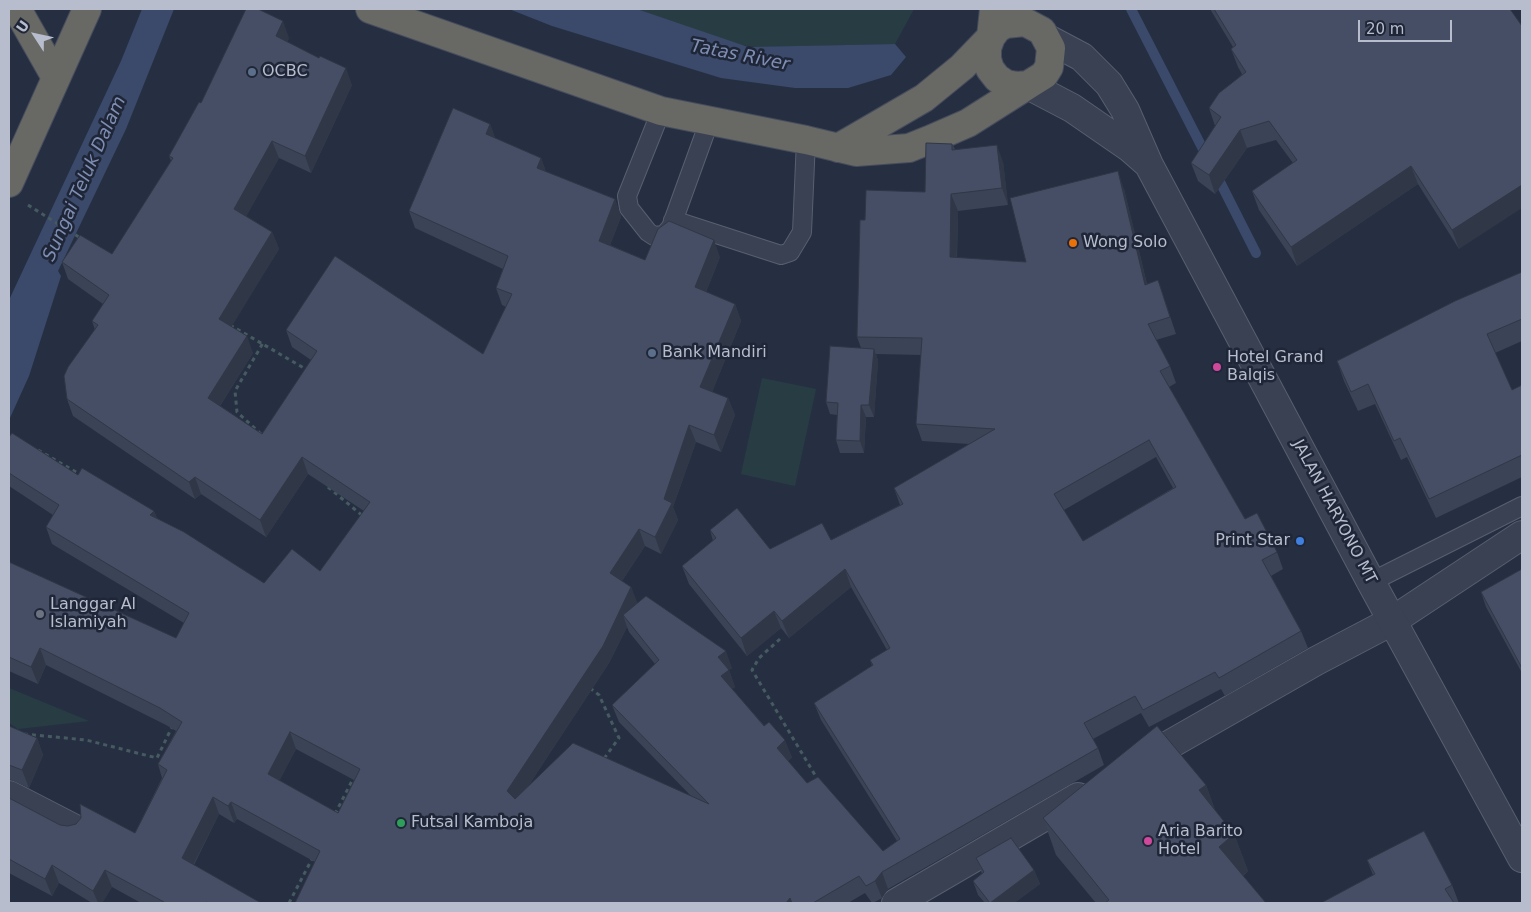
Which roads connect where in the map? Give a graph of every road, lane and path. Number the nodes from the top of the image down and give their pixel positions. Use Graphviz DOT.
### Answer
graph roads {
  1 [pos="17,9"];
  2 [pos="87,9"];
  3 [pos="370,9"];
  4 [pos="994,9"];
  5 [pos="1050,9"];
  6 [pos="991,37"];
  7 [pos="1048,39"];
  8 [pos="55,76"];
  9 [pos="1028,85"];
  10 [pos="661,111"];
  11 [pos="709,122"];
  12 [pos="806,140"];
  13 [pos="838,148"];
  14 [pos="1149,165"];
  15 [pos="9,183"];
  16 [pos="42,216"];
  17 [pos="673,220"];
  18 [pos="88,242"];
  19 [pos="222,321"];
  20 [pos="262,343"];
  21 [pos="314,374"];
  22 [pos="264,436"];
  23 [pos="37,449"];
  24 [pos="86,478"];
  25 [pos="321,481"];
  26 [pos="1522,506"];
  27 [pos="370,522"];
  28 [pos="1522,535"];
  29 [pos="1371,582"];
  30 [pos="1392,621"];
  31 [pos="780,639"];
  32 [pos="584,684"];
  33 [pos="173,726"];
  34 [pos="16,733"];
  35 [pos="598,767"];
  36 [pos="359,769"];
  37 [pos="819,781"];
  38 [pos="9,795"];
  39 [pos="332,819"];
  40 [pos="73,828"];
  41 [pos="315,853"];
  42 [pos="1522,858"];
  43 [pos="289,903"];
  44 [pos="896,903"];
  1 -- 8 [label="highway"];
  2 -- 8 [label="highway"];
  3 -- 10 [label="highway"];
  4 -- 6 [label="highway"];
  5 -- 7 [label="highway"];
  6 -- 7 [label="highway"];
  6 -- 9 [label="highway"];
  6 -- 13 [label="highway"];
  7 -- 9 [label="highway"];
  7 -- 14 [label="street, JALAN HARYONO MT"];
  8 -- 15 [label="highway"];
  9 -- 13 [label="highway"];
  9 -- 14 [label="street, JALAN HARYONO MT"];
  10 -- 11 [label="highway"];
  10 -- 17 [label="lane"];
  11 -- 12 [label="highway"];
  11 -- 17 [label="lane"];
  12 -- 13 [label="highway"];
  12 -- 17 [label="lane"];
  14 -- 29 [label="street, JALAN HARYONO MT"];
  16 -- 18 [label="path"];
  19 -- 20 [label="path"];
  20 -- 21 [label="path"];
  20 -- 22 [label="path"];
  23 -- 24 [label="path"];
  25 -- 27 [label="path"];
  26 -- 29 [label="lane"];
  28 -- 30 [label="street"];
  29 -- 30 [label="street, JALAN HARYONO MT"];
  30 -- 42 [label="street, JALAN HARYONO MT"];
  30 -- 44 [label="street"];
  31 -- 37 [label="path"];
  32 -- 35 [label="path"];
  33 -- 34 [label="path"];
  36 -- 39 [label="path"];
  38 -- 40 [label="street"];
  41 -- 43 [label="path"];
}
